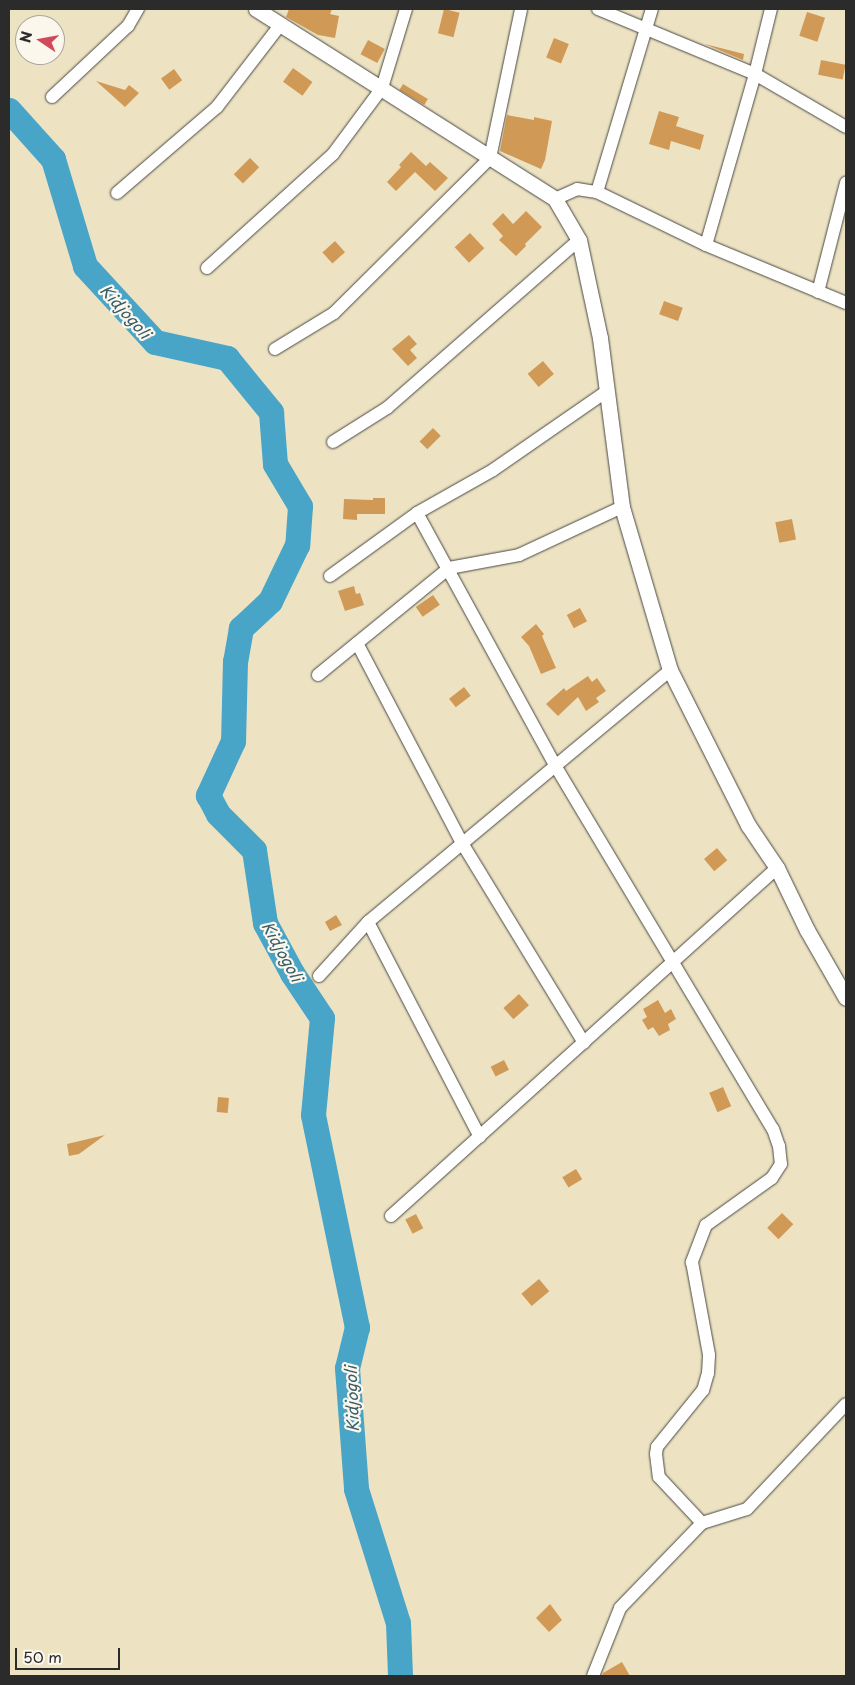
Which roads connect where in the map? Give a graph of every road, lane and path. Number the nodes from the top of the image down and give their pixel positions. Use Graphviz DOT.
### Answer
graph roads {
  1 [pos="138,9"];
  2 [pos="256,9"];
  3 [pos="406,9"];
  4 [pos="521,9"];
  5 [pos="598,9"];
  6 [pos="652,9"];
  7 [pos="771,9"];
  8 [pos="281,24"];
  9 [pos="647,30"];
  10 [pos="755,74"];
  11 [pos="382,88"];
  12 [pos="52,97"];
  13 [pos="846,127"];
  14 [pos="490,158"];
  15 [pos="846,182"];
  16 [pos="597,192"];
  17 [pos="117,193"];
  18 [pos="555,199"];
  19 [pos="578,240"];
  20 [pos="706,245"];
  21 [pos="207,268"];
  22 [pos="818,292"];
  23 [pos="846,303"];
  24 [pos="275,349"];
  25 [pos="607,390"];
  26 [pos="333,442"];
  27 [pos="622,508"];
  28 [pos="418,513"];
  29 [pos="449,568"];
  30 [pos="330,576"];
  31 [pos="357,643"];
  32 [pos="670,670"];
  33 [pos="318,675"];
  34 [pos="556,767"];
  35 [pos="462,843"];
  36 [pos="777,868"];
  37 [pos="368,922"];
  38 [pos="673,963"];
  39 [pos="319,976"];
  40 [pos="846,998"];
  41 [pos="584,1043"];
  42 [pos="480,1137"];
  43 [pos="391,1216"];
  44 [pos="846,1404"];
  45 [pos="702,1523"];
  46 [pos="592,1676"];
  1 -- 12 [label="street"];
  2 -- 8 [label="street"];
  3 -- 11 [label="street"];
  4 -- 14 [label="street"];
  5 -- 9 [label="street"];
  6 -- 9 [label="street"];
  7 -- 10 [label="street"];
  8 -- 11 [label="street"];
  8 -- 17 [label="street"];
  9 -- 10 [label="street"];
  9 -- 16 [label="street"];
  10 -- 13 [label="street"];
  10 -- 20 [label="street"];
  11 -- 14 [label="street"];
  11 -- 21 [label="street"];
  14 -- 18 [label="street"];
  14 -- 24 [label="street"];
  15 -- 22 [label="street"];
  16 -- 18 [label="street"];
  16 -- 20 [label="street"];
  18 -- 19 [label="street"];
  19 -- 25 [label="street"];
  19 -- 26 [label="street"];
  20 -- 22 [label="street"];
  22 -- 23 [label="street"];
  25 -- 27 [label="street"];
  25 -- 28 [label="street"];
  27 -- 29 [label="street"];
  27 -- 32 [label="street"];
  28 -- 29 [label="street"];
  28 -- 30 [label="street"];
  29 -- 31 [label="street"];
  29 -- 34 [label="street"];
  31 -- 33 [label="street"];
  31 -- 35 [label="street"];
  32 -- 34 [label="street"];
  32 -- 36 [label="street"];
  34 -- 35 [label="street"];
  34 -- 38 [label="street"];
  35 -- 37 [label="street"];
  35 -- 41 [label="street"];
  36 -- 38 [label="street"];
  36 -- 40 [label="street"];
  37 -- 39 [label="street"];
  37 -- 42 [label="street"];
  38 -- 41 [label="street"];
  38 -- 45 [label="street"];
  41 -- 42 [label="street"];
  42 -- 43 [label="street"];
  44 -- 45 [label="street"];
  45 -- 46 [label="street"];
}
